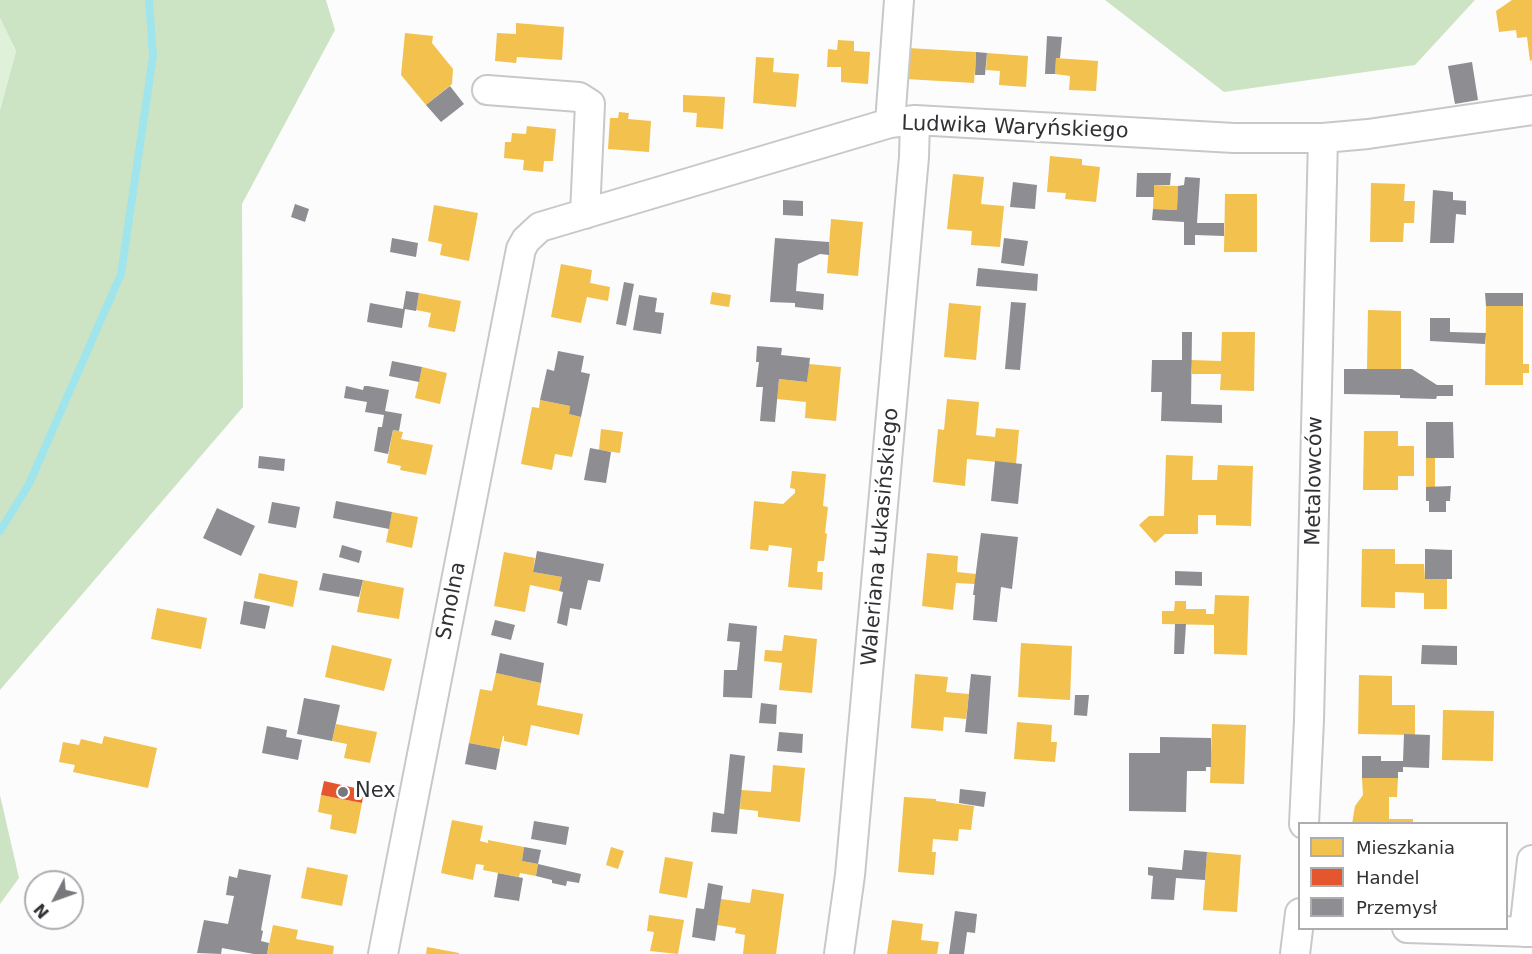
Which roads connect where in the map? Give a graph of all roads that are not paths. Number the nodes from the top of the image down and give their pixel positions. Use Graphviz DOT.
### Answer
graph roads {
  1 [pos="899,0"];
  2 [pos="488,90"];
  3 [pos="1532,110"];
  4 [pos="902,122"];
  5 [pos="1323,138"];
  6 [pos="585,214"];
  7 [pos="521,249"];
  8 [pos="1304,822"];
  9 [pos="1532,860"];
  10 [pos="1298,930"];
  11 [pos="1468,930"];
  12 [pos="1528,932"];
  13 [pos="382,954"];
  14 [pos="839,954"];
  15 [pos="1295,954"];
  1 -- 4 [label="street, Waleriana Łukasińskiego"];
  2 -- 6 [label="street"];
  3 -- 5 [label="street, Ludwika Waryńskiego"];
  4 -- 5 [label="street, Ludwika Waryńskiego"];
  4 -- 6 [label="street, Ludwika Waryńskiego"];
  4 -- 14 [label="street, Waleriana Łukasińskiego"];
  5 -- 8 [label="street, Metalowców"];
  6 -- 7 [label="street, Ludwika Waryńskiego"];
  7 -- 13 [label="street, Smolna"];
  9 -- 12 [label="street"];
  10 -- 15 [label="street"];
  11 -- 12 [label="street"];
}
